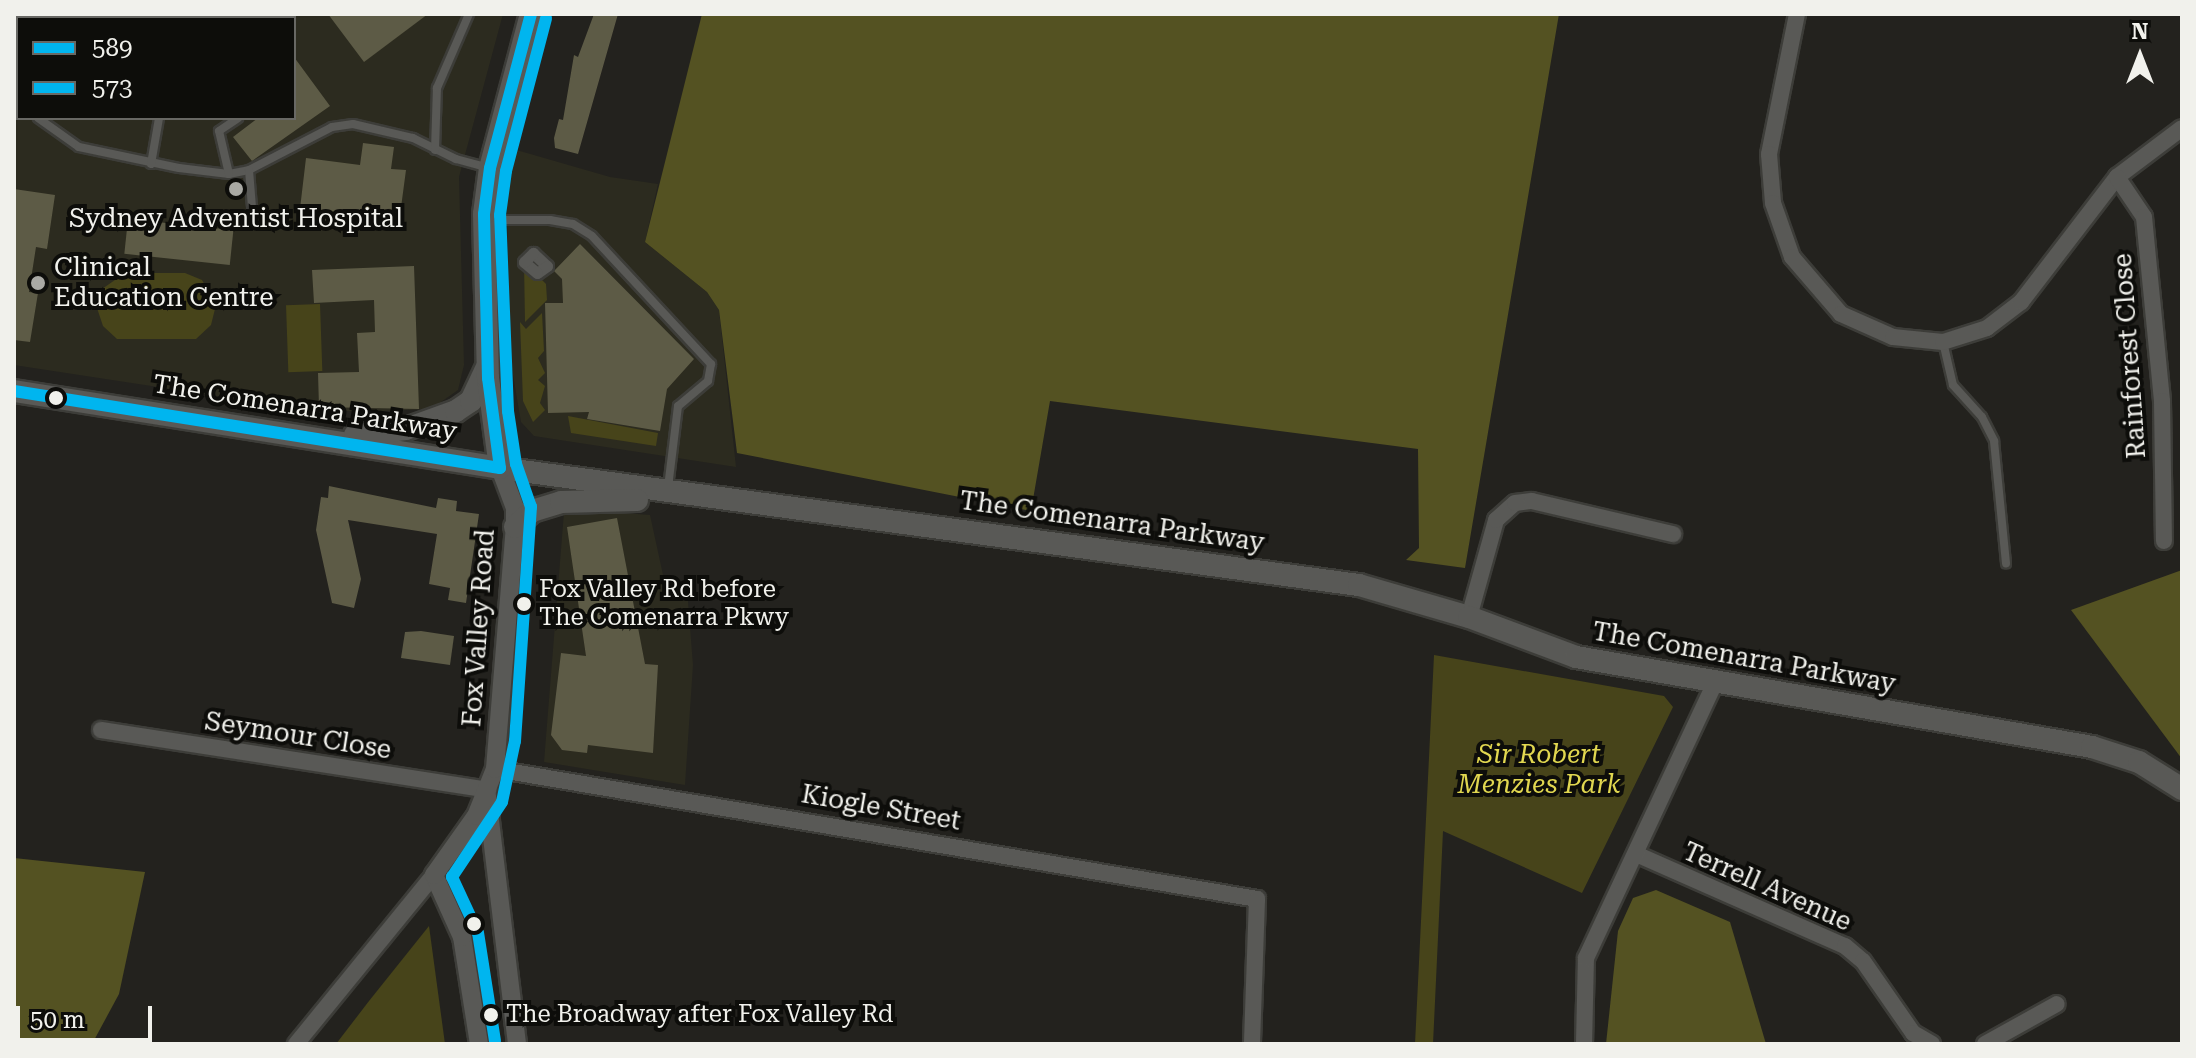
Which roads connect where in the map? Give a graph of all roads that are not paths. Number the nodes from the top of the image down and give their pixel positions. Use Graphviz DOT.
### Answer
graph roads {
  1 [pos="469,14"];
  2 [pos="531,14"];
  3 [pos="1797,14"];
  4 [pos="41,120"];
  5 [pos="159,120"];
  6 [pos="235,120"];
  7 [pos="2182,128"];
  8 [pos="435,150"];
  9 [pos="151,164"];
  10 [pos="490,168"];
  11 [pos="249,170"];
  12 [pos="229,174"];
  13 [pos="2117,177"];
  14 [pos="253,220"];
  15 [pos="483,220"];
  16 [pos="1943,342"];
  17 [pos="488,365"];
  18 [pos="14,391"];
  19 [pos="313,437"];
  20 [pos="500,468"];
  21 [pos="668,491"];
  22 [pos="704,497"];
  23 [pos="515,527"];
  24 [pos="1673,534"];
  25 [pos="2164,541"];
  26 [pos="2006,563"];
  27 [pos="1469,617"];
  28 [pos="1715,682"];
  29 [pos="101,730"];
  30 [pos="495,769"];
  31 [pos="2182,789"];
  32 [pos="488,793"];
  33 [pos="1636,854"];
  34 [pos="434,875"];
  35 [pos="2057,1004"];
  36 [pos="296,1044"];
  37 [pos="479,1044"];
  38 [pos="517,1044"];
  39 [pos="1252,1044"];
  40 [pos="1584,1044"];
  41 [pos="1932,1044"];
  42 [pos="1985,1044"];
  1 -- 8 [label="lane"];
  2 -- 10 [label="main road, Fox Valley Road"];
  3 -- 16 [label="street"];
  4 -- 9 [label="lane"];
  5 -- 9 [label="lane"];
  6 -- 12 [label="lane"];
  7 -- 13 [label="street"];
  8 -- 10 [label="lane"];
  8 -- 11 [label="lane"];
  9 -- 12 [label="lane"];
  10 -- 15 [label="main road, Fox Valley Road"];
  11 -- 12 [label="lane"];
  11 -- 14 [label="lane"];
  13 -- 16 [label="street"];
  13 -- 25 [label="street, Rainforest Close"];
  15 -- 17 [label="main road, Fox Valley Road"];
  15 -- 21 [label="lane"];
  16 -- 26 [label="lane"];
  17 -- 19 [label="main road"];
  17 -- 20 [label="main road, Fox Valley Road"];
  18 -- 19 [label="main road, The Comenarra Parkway"];
  19 -- 20 [label="main road, The Comenarra Parkway"];
  20 -- 21 [label="main road, The Comenarra Parkway"];
  20 -- 23 [label="street, Fox Valley Road"];
  21 -- 22 [label="main road, The Comenarra Parkway"];
  22 -- 23 [label="main road"];
  22 -- 27 [label="main road, The Comenarra Parkway"];
  23 -- 30 [label="street, Fox Valley Road"];
  24 -- 27 [label="street"];
  27 -- 28 [label="main road, The Comenarra Parkway"];
  28 -- 31 [label="main road, The Comenarra Parkway"];
  28 -- 33 [label="street"];
  29 -- 32 [label="street, Seymour Close"];
  30 -- 32 [label="street, Fox Valley Road"];
  30 -- 39 [label="street, Kiogle Street"];
  32 -- 34 [label="street, Fox Valley Road"];
  32 -- 38 [label="street"];
  33 -- 40 [label="street"];
  33 -- 41 [label="street, Terrell Avenue"];
  34 -- 36 [label="street, Fox Valley Road"];
  34 -- 37 [label="street"];
  35 -- 42 [label="street"];
}
